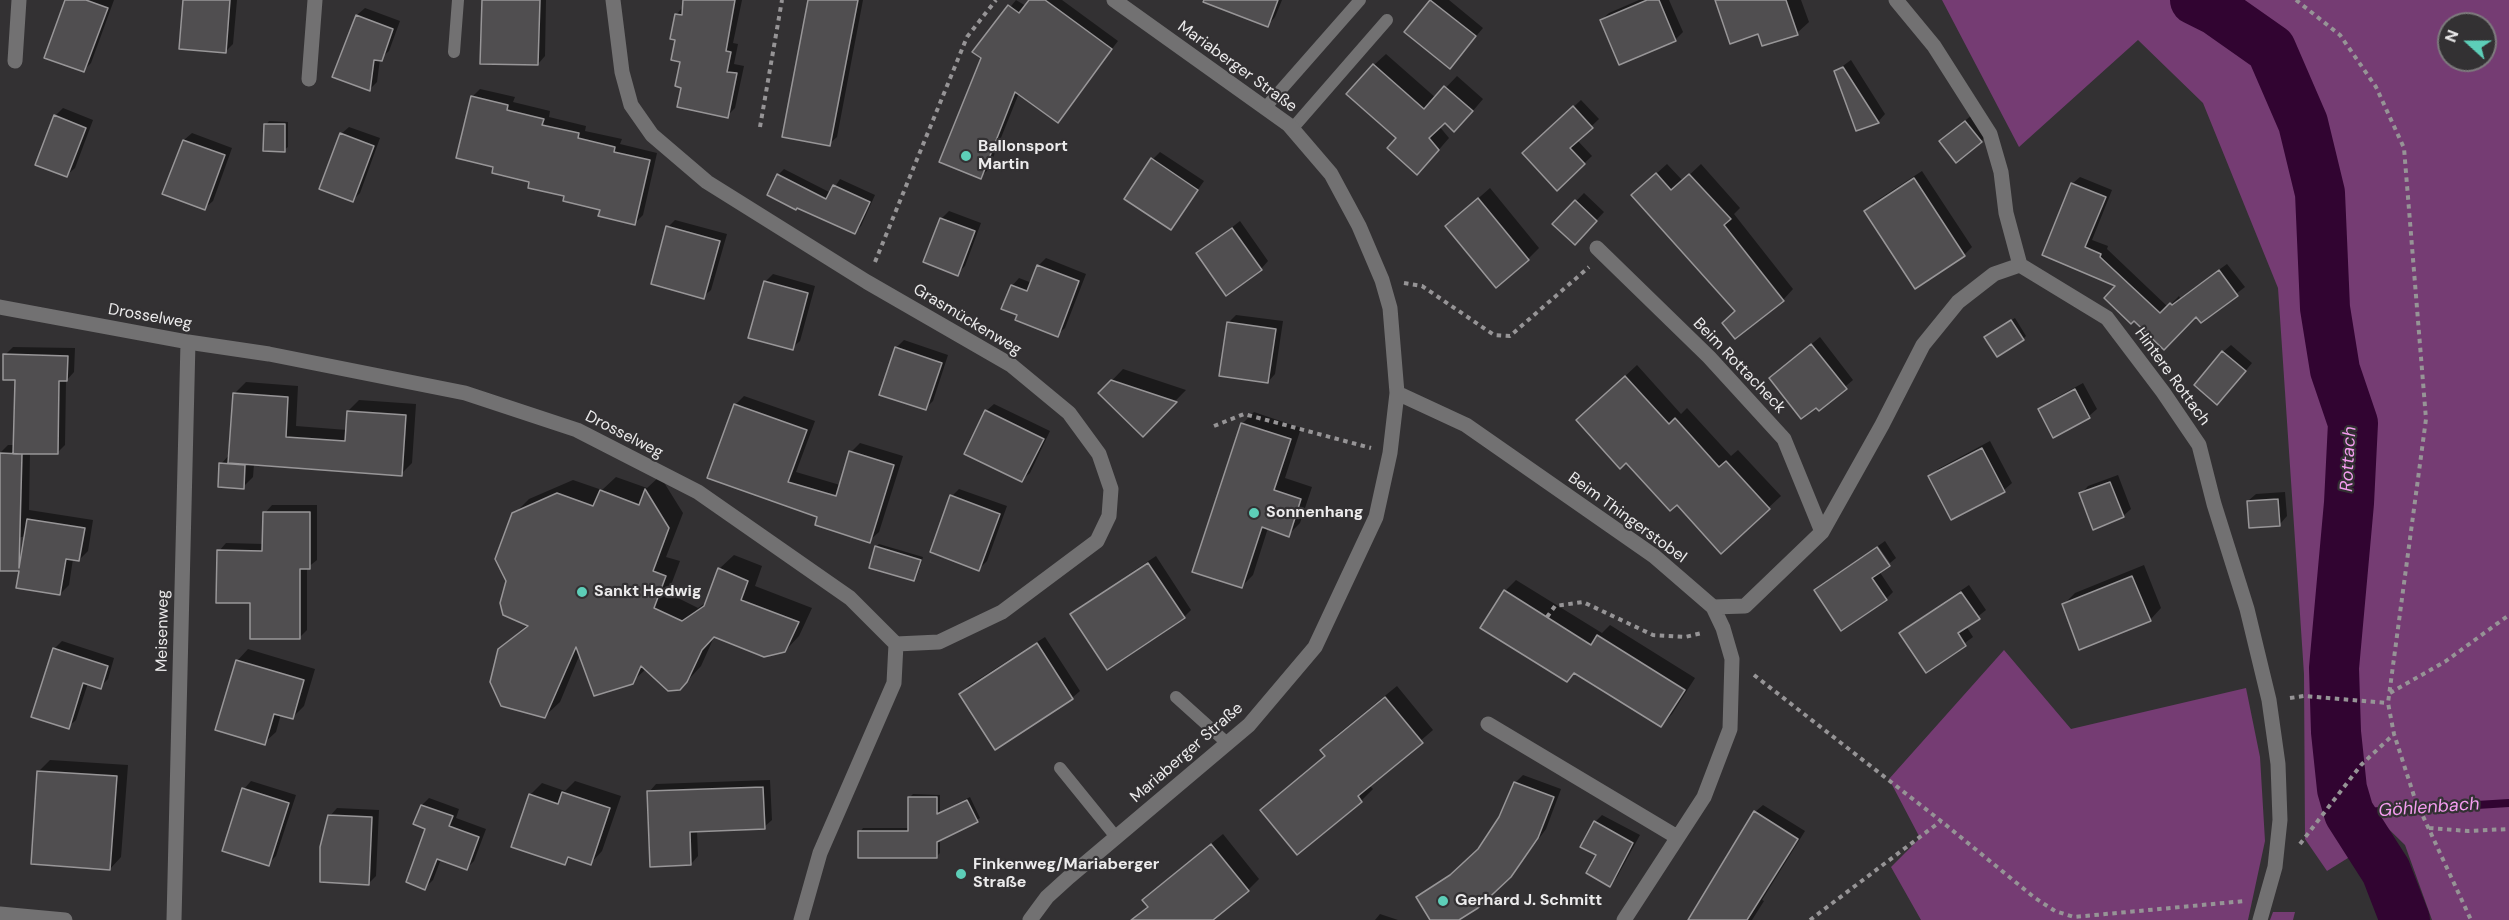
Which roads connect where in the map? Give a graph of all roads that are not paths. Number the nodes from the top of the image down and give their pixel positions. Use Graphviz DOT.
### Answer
graph roads {
  1 [pos="19,0"];
  2 [pos="315,0"];
  3 [pos="458,0"];
  4 [pos="613,0"];
  5 [pos="1114,0"];
  6 [pos="1360,0"];
  7 [pos="1896,0"];
  8 [pos="1387,20"];
  9 [pos="454,52"];
  10 [pos="15,61"];
  11 [pos="309,80"];
  12 [pos="1265,108"];
  13 [pos="1292,129"];
  14 [pos="1600,252"];
  15 [pos="2020,265"];
  16 [pos="0,307"];
  17 [pos="188,342"];
  18 [pos="1397,393"];
  19 [pos="1822,532"];
  20 [pos="1713,608"];
  21 [pos="896,644"];
  22 [pos="1176,697"];
  23 [pos="1488,724"];
  24 [pos="1227,743"];
  25 [pos="1060,768"];
  26 [pos="1116,837"];
  27 [pos="1677,837"];
  28 [pos="0,914"];
  29 [pos="65,920"];
  30 [pos="174,920"];
  31 [pos="801,920"];
  32 [pos="1030,920"];
  33 [pos="1624,920"];
  34 [pos="2260,920"];
  1 -- 10 [label="street"];
  2 -- 11 [label="street"];
  3 -- 9 [label="lane"];
  4 -- 21 [label="street, Grasmückenweg"];
  5 -- 12 [label="street, Mariaberger Straße"];
  6 -- 12 [label="lane"];
  7 -- 15 [label="street"];
  8 -- 13 [label="lane"];
  12 -- 13 [label="street, Mariaberger Straße"];
  13 -- 18 [label="street, Mariaberger Straße"];
  14 -- 19 [label="street, Beim Rottacheck"];
  15 -- 19 [label="street"];
  15 -- 34 [label="street, Hintere Rottach"];
  16 -- 17 [label="street, Drosselweg"];
  17 -- 21 [label="street, Drosselweg"];
  17 -- 30 [label="street, Meisenweg"];
  18 -- 20 [label="street, Beim Thingerstobel"];
  18 -- 24 [label="street, Mariaberger Straße"];
  19 -- 20 [label="street"];
  20 -- 27 [label="street, Beim Thingerstobel"];
  21 -- 31 [label="street"];
  22 -- 24 [label="lane"];
  23 -- 27 [label="street"];
  24 -- 26 [label="street, Mariaberger Straße"];
  25 -- 26 [label="lane"];
  26 -- 32 [label="street, Mariaberger Straße"];
  27 -- 33 [label="street, Beim Thingerstobel"];
  28 -- 29 [label="street"];
}
